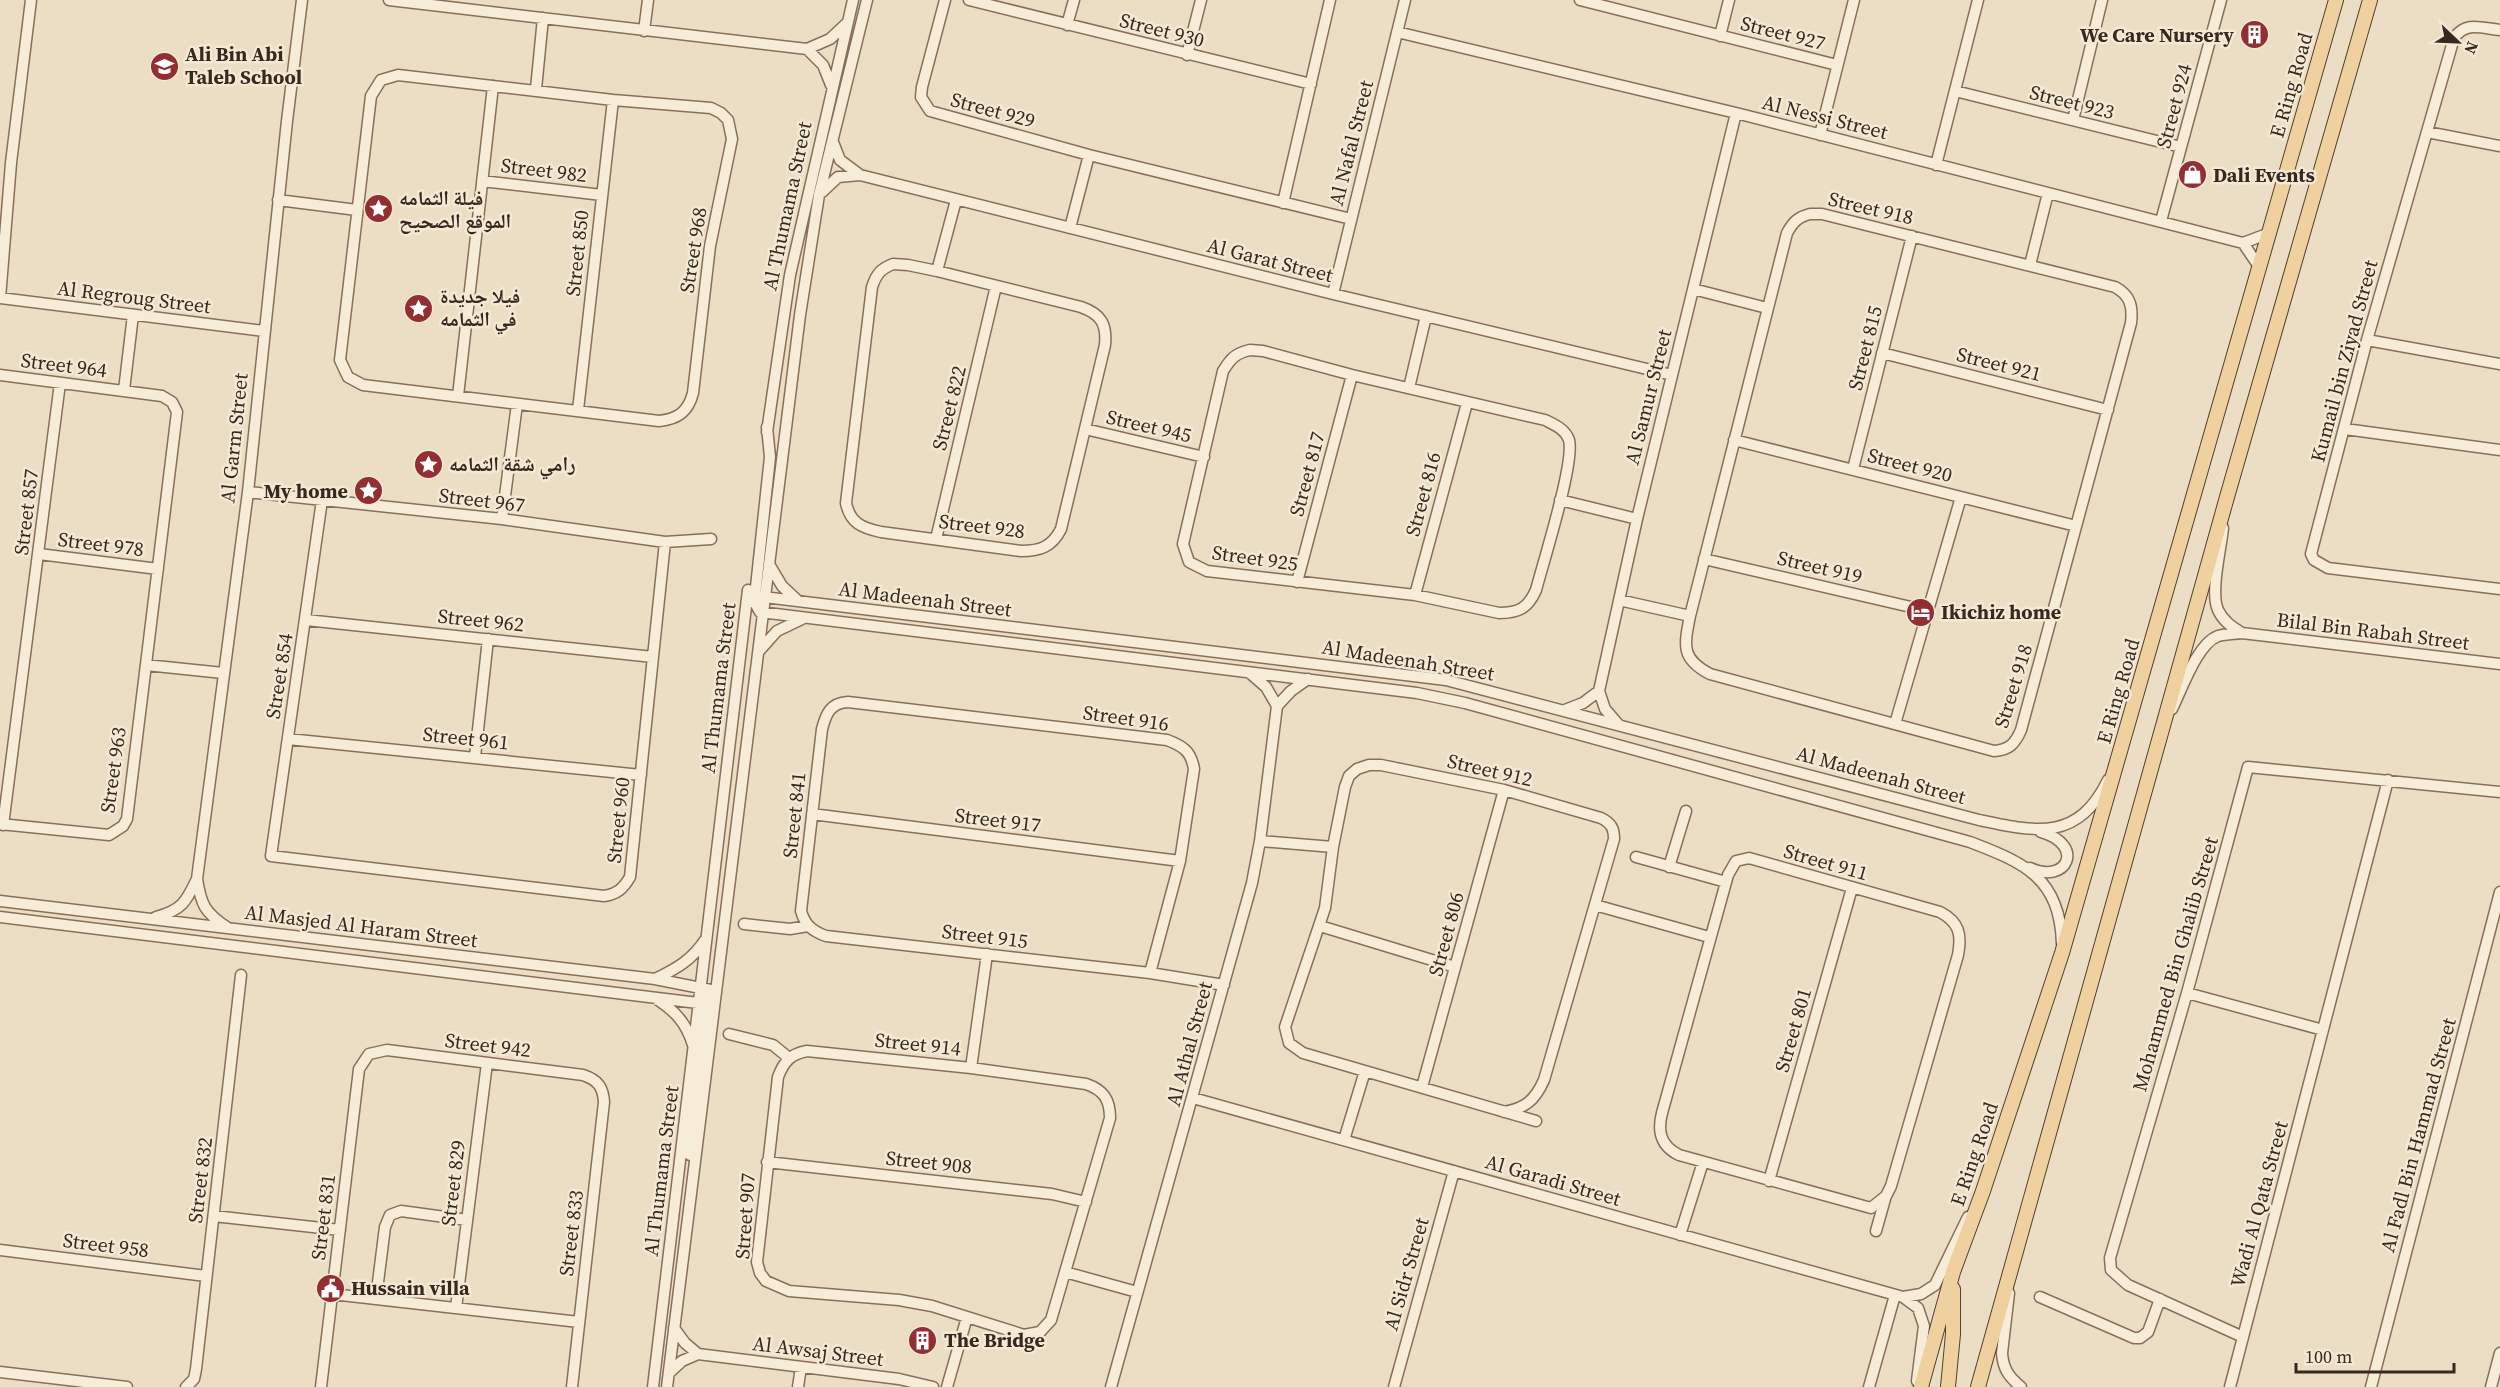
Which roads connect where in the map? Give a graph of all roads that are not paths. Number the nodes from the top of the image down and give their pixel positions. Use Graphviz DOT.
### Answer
graph roads {
  1 [pos="31,0"];
  2 [pos="302,0"];
  3 [pos="390,0"];
  4 [pos="648,0"];
  5 [pos="853,0"];
  6 [pos="867,0"];
  7 [pos="945,0"];
  8 [pos="969,0"];
  9 [pos="1074,0"];
  10 [pos="1201,0"];
  11 [pos="1330,0"];
  12 [pos="1404,0"];
  13 [pos="1580,0"];
  14 [pos="1729,0"];
  15 [pos="1854,0"];
  16 [pos="1978,0"];
  17 [pos="2102,0"];
  18 [pos="2222,0"];
  19 [pos="2336,0"];
  20 [pos="2370,0"];
  21 [pos="1602,3"];
  22 [pos="543,18"];
  23 [pos="848,21"];
  24 [pos="1067,25"];
  25 [pos="2500,30"];
  26 [pos="644,31"];
  27 [pos="1397,32"];
  28 [pos="1720,36"];
  29 [pos="807,49"];
  30 [pos="1187,55"];
  31 [pos="1837,65"];
  32 [pos="1311,84"];
  33 [pos="493,86"];
  34 [pos="831,86"];
  35 [pos="536,89"];
  36 [pos="1955,91"];
  37 [pos="614,100"];
  38 [pos="1736,113"];
  39 [pos="2073,120"];
  40 [pos="2427,132"];
  41 [pos="1820,135"];
  42 [pos="832,141"];
  43 [pos="2500,146"];
  44 [pos="2181,147"];
  45 [pos="1089,155"];
  46 [pos="5,163"];
  47 [pos="1936,165"];
  48 [pos="860,175"];
  49 [pos="482,181"];
  50 [pos="2048,193"];
  51 [pos="602,195"];
  52 [pos="819,195"];
  53 [pos="278,200"];
  54 [pos="956,200"];
  55 [pos="1283,203"];
  56 [pos="357,210"];
  57 [pos="1351,219"];
  58 [pos="2161,221"];
  59 [pos="1070,228"];
  60 [pos="2267,234"];
  61 [pos="1912,236"];
  62 [pos="2243,243"];
  63 [pos="2030,265"];
  64 [pos="2258,266"];
  65 [pos="937,271"];
  66 [pos="996,286"];
  67 [pos="1693,289"];
  68 [pos="1333,294"];
  69 [pos="0,298"];
  70 [pos="1767,308"];
  71 [pos="133,315"];
  72 [pos="1426,316"];
  73 [pos="264,331"];
  74 [pos="2367,340"];
  75 [pos="1882,353"];
  76 [pos="2500,364"];
  77 [pos="0,375"];
  78 [pos="1352,375"];
  79 [pos="1672,375"];
  80 [pos="60,383"];
  81 [pos="1409,388"];
  82 [pos="124,390"];
  83 [pos="458,396"];
  84 [pos="172,402"];
  85 [pos="1467,403"];
  86 [pos="517,404"];
  87 [pos="578,410"];
  88 [pos="2108,410"];
  89 [pos="1085,429"];
  90 [pos="2345,429"];
  91 [pos="1734,440"];
  92 [pos="2500,450"];
  93 [pos="1204,457"];
  94 [pos="1852,469"];
  95 [pos="248,492"];
  96 [pos="1961,497"];
  97 [pos="2227,497"];
  98 [pos="322,500"];
  99 [pos="1560,500"];
  100 [pos="502,519"];
  101 [pos="1637,519"];
  102 [pos="2076,526"];
  103 [pos="711,539"];
  104 [pos="936,539"];
  105 [pos="665,542"];
  106 [pos="39,554"];
  107 [pos="1704,559"];
  108 [pos="769,564"];
  109 [pos="158,569"];
  110 [pos="1297,582"];
  111 [pos="2500,589"];
  112 [pos="1414,595"];
  113 [pos="756,596"];
  114 [pos="1619,600"];
  115 [pos="801,603"];
  116 [pos="1928,611"];
  117 [pos="764,613"];
  118 [pos="1690,616"];
  119 [pos="802,618"];
  120 [pos="306,620"];
  121 [pos="2242,633"];
  122 [pos="488,639"];
  123 [pos="759,653"];
  124 [pos="653,657"];
  125 [pos="2500,664"];
  126 [pos="146,665"];
  127 [pos="223,673"];
  128 [pos="1249,673"];
  129 [pos="1308,679"];
  130 [pos="1599,691"];
  131 [pos="1277,706"];
  132 [pos="830,708"];
  133 [pos="1565,710"];
  134 [pos="1618,724"];
  135 [pos="1896,724"];
  136 [pos="2161,732"];
  137 [pos="288,739"];
  138 [pos="2120,756"];
  139 [pos="475,757"];
  140 [pos="641,775"];
  141 [pos="2388,780"];
  142 [pos="1504,790"];
  143 [pos="2500,792"];
  144 [pos="1686,811"];
  145 [pos="812,814"];
  146 [pos="2,824"];
  147 [pos="2038,831"];
  148 [pos="1260,841"];
  149 [pos="1333,847"];
  150 [pos="271,856"];
  151 [pos="1636,858"];
  152 [pos="1180,861"];
  153 [pos="2025,865"];
  154 [pos="1669,867"];
  155 [pos="197,879"];
  156 [pos="1726,882"];
  157 [pos="1852,888"];
  158 [pos="2500,892"];
  159 [pos="0,901"];
  160 [pos="1595,905"];
  161 [pos="0,917"];
  162 [pos="150,919"];
  163 [pos="744,924"];
  164 [pos="808,926"];
  165 [pos="1320,926"];
  166 [pos="228,928"];
  167 [pos="706,937"];
  168 [pos="1709,937"];
  169 [pos="2062,953"];
  170 [pos="987,954"];
  171 [pos="1455,967"];
  172 [pos="1150,973"];
  173 [pos="241,975"];
  174 [pos="655,979"];
  175 [pos="1224,985"];
  176 [pos="700,987"];
  177 [pos="716,990"];
  178 [pos="2187,993"];
  179 [pos="652,996"];
  180 [pos="706,1004"];
  181 [pos="2323,1030"];
  182 [pos="729,1034"];
  183 [pos="694,1047"];
  184 [pos="369,1054"];
  185 [pos="789,1058"];
  186 [pos="486,1063"];
  187 [pos="971,1068"];
  188 [pos="1365,1071"];
  189 [pos="600,1084"];
  190 [pos="1422,1088"];
  191 [pos="1106,1096"];
  192 [pos="1193,1098"];
  193 [pos="1504,1112"];
  194 [pos="1536,1121"];
  195 [pos="1344,1140"];
  196 [pos="767,1162"];
  197 [pos="1703,1162"];
  198 [pos="1454,1171"];
  199 [pos="1769,1181"];
  200 [pos="1983,1191"];
  201 [pos="1887,1196"];
  202 [pos="1086,1202"];
  203 [pos="214,1216"];
  204 [pos="467,1220"];
  205 [pos="340,1230"];
  206 [pos="1876,1231"];
  207 [pos="1680,1234"];
  208 [pos="0,1250"];
  209 [pos="2014,1257"];
  210 [pos="1065,1272"];
  211 [pos="1953,1272"];
  212 [pos="206,1276"];
  213 [pos="1137,1292"];
  214 [pos="332,1294"];
  215 [pos="1899,1296"];
  216 [pos="2040,1297"];
  217 [pos="376,1298"];
  218 [pos="2160,1299"];
  219 [pos="456,1308"];
  220 [pos="967,1317"];
  221 [pos="579,1322"];
  222 [pos="674,1328"];
  223 [pos="2243,1337"];
  224 [pos="2500,1353"];
  225 [pos="698,1354"];
  226 [pos="801,1366"];
  227 [pos="0,1372"];
  228 [pos="669,1373"];
  229 [pos="36,1382"];
  230 [pos="127,1387"];
  231 [pos="187,1387"];
  232 [pos="321,1387"];
  233 [pos="572,1387"];
  234 [pos="653,1387"];
  235 [pos="667,1387"];
  236 [pos="798,1387"];
  237 [pos="933,1387"];
  238 [pos="946,1387"];
  239 [pos="1111,1387"];
  240 [pos="1394,1387"];
  241 [pos="1869,1387"];
  242 [pos="1918,1387"];
  243 [pos="1948,1387"];
  244 [pos="1978,1387"];
  245 [pos="2021,1387"];
  246 [pos="2230,1387"];
  247 [pos="2371,1387"];
  248 [pos="2491,1387"];
  1 -- 46 [label="street"];
  2 -- 53 [label="street, Al Garm Street"];
  3 -- 22 [label="street"];
  4 -- 26 [label="street"];
  5 -- 23 [label="street, Al Thumama Street"];
  6 -- 42 [label="street, Al Thumama Street"];
  7 -- 45 [label="street, Street 929"];
  8 -- 24 [label="street, Street 930"];
  9 -- 24 [label="street"];
  10 -- 30 [label="street"];
  11 -- 32 [label="street"];
  12 -- 27 [label="street, Al Nafal Street"];
  13 -- 21 [label="street, Street 927"];
  14 -- 28 [label="street"];
  15 -- 31 [label="street, Street 927"];
  16 -- 36 [label="street"];
  17 -- 39 [label="street"];
  18 -- 44 [label="street, Street 924"];
  19 -- 60 [label="main road, E Ring Road"];
  20 -- 97 [label="main road"];
  21 -- 28 [label="street, Street 927"];
  22 -- 26 [label="street"];
  22 -- 35 [label="street"];
  23 -- 29 [label="street"];
  23 -- 34 [label="street, Al Thumama Street"];
  24 -- 30 [label="street, Street 930"];
  25 -- 40 [label="street, Kumail bin Ziyad Street"];
  26 -- 29 [label="street"];
  27 -- 38 [label="street, Al Nessi Street"];
  27 -- 57 [label="street, Al Nafal Street"];
  28 -- 31 [label="street, Street 927"];
  29 -- 34 [label="street"];
  30 -- 32 [label="street, Street 930"];
  31 -- 41 [label="street, Street 927"];
  32 -- 55 [label="street"];
  33 -- 35 [label="street, Street 968"];
  33 -- 49 [label="street"];
  33 -- 56 [label="street, Street 968"];
  34 -- 113 [label="street, Al Thumama Street"];
  35 -- 37 [label="street, Street 968"];
  36 -- 39 [label="street, Street 923"];
  36 -- 47 [label="street"];
  37 -- 51 [label="street, Street 850"];
  37 -- 87 [label="street, Street 968"];
  38 -- 41 [label="street, Al Nessi Street"];
  38 -- 67 [label="street, Al Samur Street"];
  39 -- 44 [label="street, Street 923"];
  40 -- 43 [label="street"];
  40 -- 74 [label="street, Kumail bin Ziyad Street"];
  41 -- 47 [label="street, Al Nessi Street"];
  42 -- 48 [label="street, Al Garat Street"];
  42 -- 52 [label="street, Al Thumama Street"];
  44 -- 58 [label="street, Street 924"];
  45 -- 55 [label="street, Street 929"];
  45 -- 59 [label="street"];
  46 -- 69 [label="street"];
  47 -- 50 [label="street, Al Nessi Street"];
  48 -- 52 [label="street, Al Garat Street"];
  48 -- 54 [label="street, Al Garat Street"];
  49 -- 51 [label="street, Street 982"];
  49 -- 83 [label="street"];
  50 -- 58 [label="street, Al Nessi Street"];
  50 -- 63 [label="street"];
  51 -- 87 [label="street, Street 850"];
  52 -- 108 [label="street, Al Thumama Street"];
  53 -- 56 [label="street"];
  53 -- 73 [label="street, Al Garm Street"];
  54 -- 59 [label="street, Al Garat Street"];
  54 -- 65 [label="street"];
  55 -- 57 [label="street, Street 929"];
  56 -- 83 [label="street, Street 968"];
  57 -- 68 [label="street, Al Nafal Street"];
  58 -- 62 [label="street, Al Nessi Street"];
  59 -- 68 [label="street, Al Garat Street"];
  60 -- 62 [label="street"];
  60 -- 64 [label="main road, E Ring Road"];
  61 -- 63 [label="street, Street 918"];
  61 -- 70 [label="street, Street 918"];
  61 -- 75 [label="street, Street 815"];
  62 -- 64 [label="street"];
  63 -- 88 [label="street, Street 918"];
  64 -- 138 [label="main road, E Ring Road"];
  65 -- 66 [label="street, Street 928"];
  65 -- 104 [label="street, Street 928"];
  66 -- 89 [label="street, Street 928"];
  66 -- 104 [label="street, Street 822"];
  67 -- 70 [label="street"];
  67 -- 79 [label="street, Al Samur Street"];
  68 -- 72 [label="street, Al Garat Street"];
  69 -- 71 [label="street, Al Regroug Street"];
  70 -- 91 [label="street, Street 918"];
  71 -- 73 [label="street, Al Regroug Street"];
  71 -- 82 [label="street, Street 964"];
  72 -- 79 [label="street, Al Garat Street"];
  72 -- 81 [label="street"];
  73 -- 95 [label="street, Al Garm Street"];
  74 -- 76 [label="street"];
  74 -- 90 [label="street, Kumail bin Ziyad Street"];
  75 -- 88 [label="street, Street 921"];
  75 -- 94 [label="street, Street 815"];
  77 -- 80 [label="street, Street 964"];
  78 -- 81 [label="street, Street 925"];
  78 -- 93 [label="street, Street 925"];
  78 -- 110 [label="street, Street 817"];
  79 -- 101 [label="street, Al Samur Street"];
  80 -- 82 [label="street, Street 964"];
  80 -- 106 [label="street, Street 857"];
  81 -- 85 [label="street, Street 925"];
  82 -- 84 [label="street, Street 964"];
  83 -- 86 [label="street, Street 968"];
  84 -- 109 [label="street, Street 963"];
  85 -- 99 [label="street, Street 925"];
  85 -- 112 [label="street, Street 816"];
  86 -- 87 [label="street, Street 968"];
  86 -- 100 [label="street"];
  88 -- 102 [label="street, Street 918"];
  89 -- 93 [label="street, Street 945"];
  89 -- 104 [label="street, Street 928"];
  90 -- 92 [label="street"];
  90 -- 111 [label="street, Kumail bin Ziyad Street"];
  91 -- 94 [label="street, Street 920"];
  91 -- 107 [label="street, Street 918"];
  93 -- 110 [label="street, Street 925"];
  94 -- 96 [label="street, Street 920"];
  95 -- 98 [label="street, Street 967"];
  95 -- 127 [label="street, Al Garm Street"];
  96 -- 102 [label="street, Street 920"];
  96 -- 116 [label="street"];
  97 -- 121 [label="street"];
  97 -- 136 [label="main road"];
  98 -- 100 [label="street, Street 967"];
  98 -- 120 [label="street, Street 854"];
  99 -- 101 [label="street"];
  99 -- 112 [label="street, Street 925"];
  100 -- 105 [label="street, Street 967"];
  101 -- 114 [label="street, Al Samur Street"];
  102 -- 135 [label="street, Street 918"];
  103 -- 105 [label="street, Street 967"];
  105 -- 124 [label="street, Street 960"];
  106 -- 109 [label="street, Street 978"];
  106 -- 146 [label="street, Street 857"];
  107 -- 116 [label="street, Street 919"];
  107 -- 118 [label="street, Street 918"];
  108 -- 113 [label="street, Al Thumama Street"];
  108 -- 115 [label="street"];
  109 -- 126 [label="street, Street 963"];
  110 -- 112 [label="street, Street 925"];
  113 -- 115 [label="street, Al Madeenah Street"];
  113 -- 117 [label="street, Al Thumama Street"];
  113 -- 167 [label="street, Al Thumama Street"];
  114 -- 118 [label="street"];
  114 -- 130 [label="street, Al Samur Street"];
  115 -- 133 [label="street, Al Madeenah Street"];
  116 -- 135 [label="street"];
  117 -- 119 [label="street, Al Madeenah Street"];
  117 -- 123 [label="street, Al Thumama Street"];
  118 -- 135 [label="street, Street 918"];
  119 -- 123 [label="street"];
  119 -- 128 [label="street, Al Madeenah Street"];
  120 -- 122 [label="street, Street 962"];
  120 -- 137 [label="street, Street 854"];
  121 -- 125 [label="street, Bilal Bin Rabah Street"];
  121 -- 136 [label="street, Bilal Bin Rabah Street"];
  122 -- 124 [label="street, Street 962"];
  122 -- 139 [label="street"];
  123 -- 177 [label="street, Al Thumama Street"];
  124 -- 140 [label="street, Street 960"];
  126 -- 127 [label="street"];
  126 -- 146 [label="street, Street 963"];
  127 -- 155 [label="street, Al Garm Street"];
  128 -- 129 [label="street, Al Madeenah Street"];
  128 -- 131 [label="street"];
  129 -- 131 [label="street"];
  129 -- 153 [label="street, Al Madeenah Street"];
  130 -- 133 [label="street"];
  130 -- 134 [label="street"];
  131 -- 148 [label="street, Al Athal Street"];
  132 -- 145 [label="street, Street 841"];
  132 -- 152 [label="street, Street 916"];
  133 -- 134 [label="street, Al Madeenah Street"];
  134 -- 147 [label="street, Al Madeenah Street"];
  136 -- 209 [label="main road"];
  137 -- 139 [label="street, Street 961"];
  137 -- 150 [label="street, Street 854"];
  138 -- 147 [label="street, Al Madeenah Street"];
  138 -- 169 [label="main road, E Ring Road"];
  139 -- 140 [label="street, Street 961"];
  140 -- 150 [label="street, Street 960"];
  141 -- 143 [label="street, Mohammed Bin Ghalib Street"];
  141 -- 178 [label="street, Mohammed Bin Ghalib Street"];
  141 -- 181 [label="street, Wadi Al Qata Street"];
  142 -- 149 [label="street, Street 912"];
  142 -- 160 [label="street, Street 912"];
  142 -- 171 [label="street, Street 806"];
  144 -- 154 [label="street"];
  145 -- 152 [label="street, Street 917"];
  145 -- 164 [label="street, Street 841"];
  147 -- 153 [label="street"];
  148 -- 149 [label="street"];
  148 -- 175 [label="street, Al Athal Street"];
  149 -- 165 [label="street, Street 912"];
  151 -- 154 [label="street"];
  152 -- 172 [label="street, Street 916"];
  153 -- 169 [label="street, Al Madeenah Street"];
  154 -- 156 [label="street"];
  155 -- 162 [label="street, Al Garm Street"];
  155 -- 166 [label="street, Al Garm Street"];
  156 -- 157 [label="street, Street 911"];
  156 -- 168 [label="street, Street 911"];
  157 -- 199 [label="street, Street 801"];
  157 -- 201 [label="street, Street 911"];
  158 -- 247 [label="street, Al Fadl Bin Hammad Street"];
  159 -- 162 [label="street, Al Masjed Al Haram Street"];
  160 -- 168 [label="street"];
  160 -- 193 [label="street, Street 912"];
  161 -- 179 [label="street, Al Masjed Al Haram Street"];
  162 -- 166 [label="street, Al Masjed Al Haram Street"];
  163 -- 164 [label="street, Street 915"];
  164 -- 170 [label="street, Street 915"];
  165 -- 171 [label="street"];
  165 -- 188 [label="street, Street 912"];
  166 -- 174 [label="street, Al Masjed Al Haram Street"];
  167 -- 174 [label="street"];
  167 -- 176 [label="street, Al Thumama Street"];
  168 -- 197 [label="street, Street 911"];
  169 -- 200 [label="main road, E Ring Road"];
  170 -- 172 [label="street, Street 915"];
  170 -- 187 [label="street"];
  171 -- 190 [label="street, Street 806"];
  172 -- 175 [label="street, Street 915"];
  173 -- 203 [label="street, Street 832"];
  174 -- 176 [label="street, Al Masjed Al Haram Street"];
  175 -- 192 [label="street, Al Athal Street"];
  176 -- 177 [label="street, Al Masjed Al Haram Street"];
  176 -- 180 [label="street"];
  177 -- 180 [label="street, Al Thumama Street"];
  178 -- 181 [label="street"];
  178 -- 218 [label="street, Mohammed Bin Ghalib Street"];
  179 -- 180 [label="street, Al Masjed Al Haram Street"];
  179 -- 183 [label="street"];
  180 -- 183 [label="street, Al Thumama Street"];
  180 -- 222 [label="street, Al Thumama Street"];
  181 -- 223 [label="street, Wadi Al Qata Street"];
  182 -- 185 [label="street"];
  183 -- 234 [label="street, Al Thumama Street"];
  184 -- 186 [label="street, Street 942"];
  184 -- 205 [label="street, Street 831"];
  185 -- 187 [label="street, Street 914"];
  185 -- 196 [label="street, Street 907"];
  186 -- 189 [label="street, Street 942"];
  186 -- 204 [label="street, Street 829"];
  187 -- 191 [label="street, Street 914"];
  188 -- 190 [label="street, Street 912"];
  188 -- 195 [label="street"];
  189 -- 221 [label="street, Street 833"];
  190 -- 193 [label="street, Street 912"];
  191 -- 202 [label="street, Street 907"];
  192 -- 195 [label="street, Al Garadi Street"];
  192 -- 213 [label="street, Al Athal Street"];
  193 -- 194 [label="street, Street 912"];
  195 -- 198 [label="street, Al Garadi Street"];
  196 -- 202 [label="street, Street 908"];
  196 -- 220 [label="street, Street 907"];
  197 -- 199 [label="street, Street 911"];
  197 -- 207 [label="street"];
  198 -- 207 [label="street, Al Garadi Street"];
  198 -- 240 [label="street, Al Sidr Street"];
  199 -- 201 [label="street, Street 911"];
  200 -- 211 [label="main road, E Ring Road"];
  200 -- 215 [label="street"];
  201 -- 206 [label="street, Street 911"];
  202 -- 210 [label="street, Street 907"];
  203 -- 205 [label="street"];
  203 -- 212 [label="street, Street 832"];
  204 -- 217 [label="street"];
  204 -- 219 [label="street, Street 829"];
  205 -- 214 [label="street, Street 831"];
  207 -- 215 [label="street, Al Garadi Street"];
  208 -- 212 [label="street, Street 958"];
  209 -- 244 [label="main road"];
  209 -- 245 [label="street"];
  210 -- 213 [label="street"];
  210 -- 220 [label="street, Street 907"];
  211 -- 242 [label="main road, E Ring Road"];
  211 -- 243 [label="main road"];
  212 -- 231 [label="street, Street 832"];
  213 -- 239 [label="street, Al Athal Street"];
  214 -- 217 [label="street"];
  214 -- 232 [label="street, Street 831"];
  215 -- 241 [label="street"];
  215 -- 242 [label="street"];
  216 -- 218 [label="street"];
  217 -- 219 [label="street"];
  218 -- 223 [label="street, Mohammed Bin Ghalib Street"];
  219 -- 221 [label="street"];
  220 -- 238 [label="street"];
  221 -- 233 [label="street, Street 833"];
  222 -- 225 [label="street"];
  222 -- 228 [label="street, Al Thumama Street"];
  223 -- 246 [label="street, Wadi Al Qata Street"];
  224 -- 248 [label="street"];
  225 -- 226 [label="street, Al Awsaj Street"];
  225 -- 228 [label="street"];
  226 -- 236 [label="street"];
  226 -- 237 [label="street, Al Awsaj Street"];
  227 -- 229 [label="street"];
  228 -- 235 [label="street, Al Thumama Street"];
  229 -- 230 [label="street"];
}
